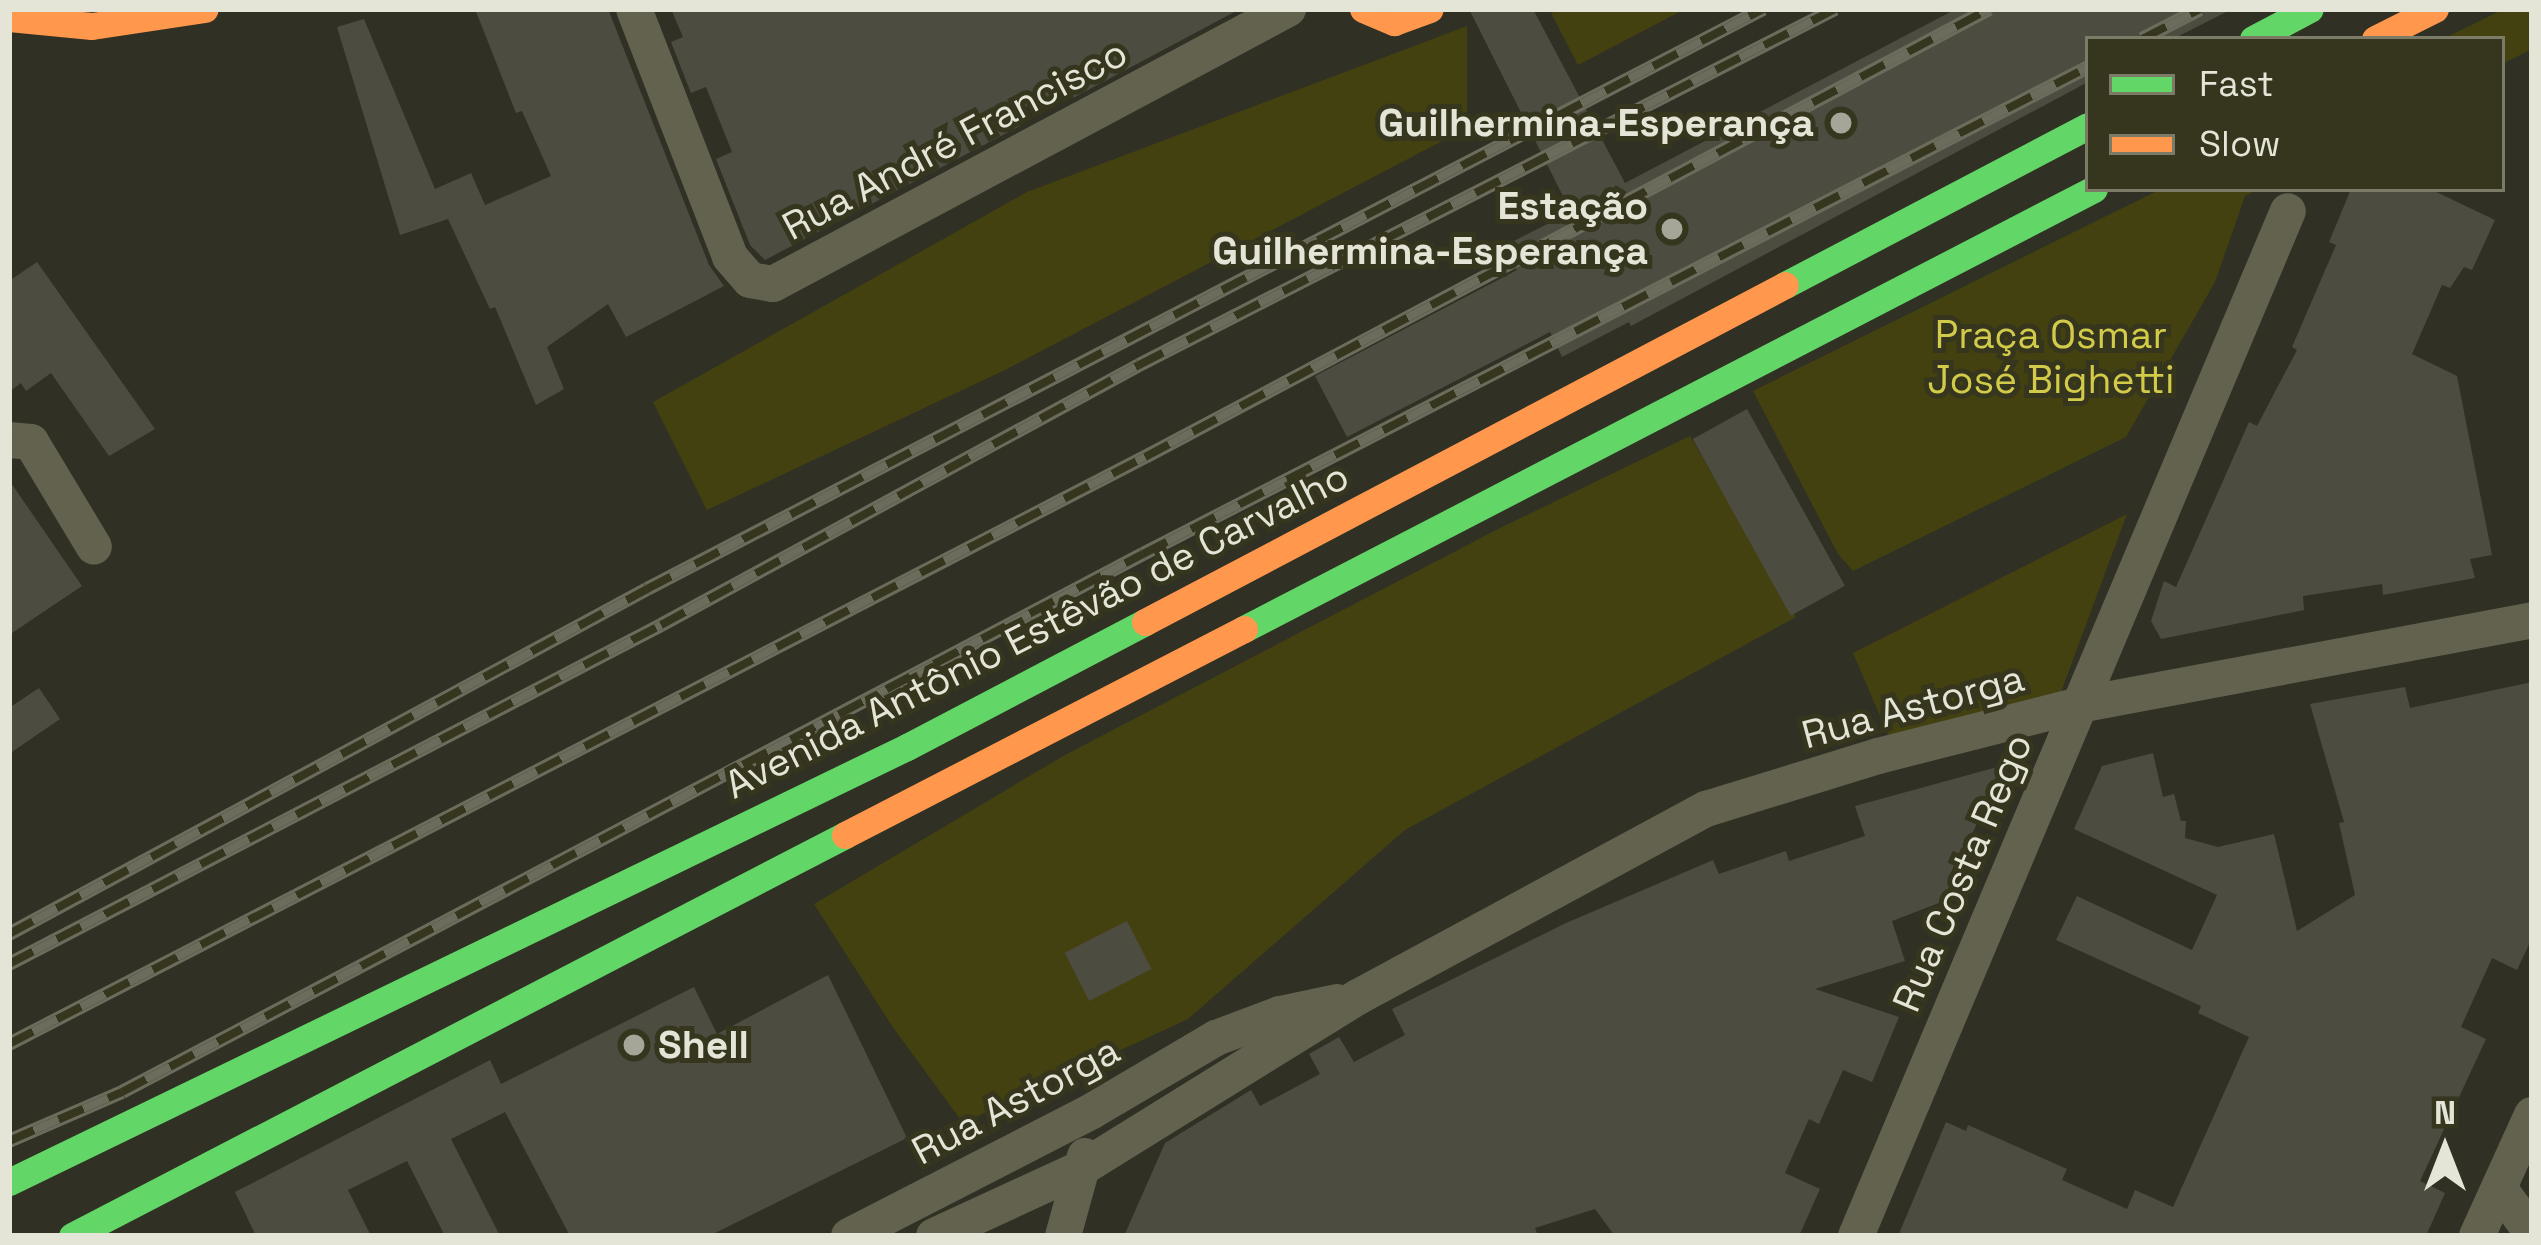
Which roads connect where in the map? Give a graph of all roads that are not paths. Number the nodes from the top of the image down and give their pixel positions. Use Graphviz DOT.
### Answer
graph roads {
  1 [pos="205,9"];
  2 [pos="634,9"];
  3 [pos="1288,9"];
  4 [pos="1363,9"];
  5 [pos="1430,9"];
  6 [pos="2310,9"];
  7 [pos="2435,9"];
  8 [pos="13,15"];
  9 [pos="2259,36"];
  10 [pos="2381,36"];
  11 [pos="2085,128"];
  12 [pos="2088,192"];
  13 [pos="2288,211"];
  14 [pos="9,440"];
  15 [pos="94,548"];
  16 [pos="2532,620"];
  17 [pos="2079,706"];
  18 [pos="1358,997"];
  19 [pos="1092,1111"];
  20 [pos="2532,1115"];
  21 [pos="1082,1168"];
  22 [pos="9,1182"];
  23 [pos="2499,1188"];
  24 [pos="2532,1233"];
  25 [pos="72,1236"];
  26 [pos="849,1236"];
  27 [pos="934,1236"];
  28 [pos="1064,1236"];
  29 [pos="1856,1236"];
  30 [pos="2476,1236"];
  1 -- 8 [label="main road"];
  2 -- 3 [label="street, Rua André Francisco"];
  4 -- 5 [label="main road"];
  6 -- 9 [label="main road"];
  7 -- 10 [label="main road"];
  11 -- 22 [label="main road, Avenida Antônio Estêvão de Carvalho"];
  12 -- 25 [label="main road"];
  13 -- 17 [label="street, Rua Costa Rego"];
  14 -- 15 [label="street"];
  16 -- 17 [label="street, Rua Astorga"];
  17 -- 18 [label="street, Rua Astorga"];
  17 -- 29 [label="street, Rua Costa Rego"];
  18 -- 19 [label="street, Rua Astorga"];
  18 -- 21 [label="street, Rua Astorga"];
  19 -- 21 [label="street"];
  19 -- 26 [label="street, Rua Astorga"];
  20 -- 23 [label="street"];
  21 -- 27 [label="street, Rua Astorga"];
  21 -- 28 [label="street"];
  23 -- 24 [label="street"];
  23 -- 30 [label="street"];
}
